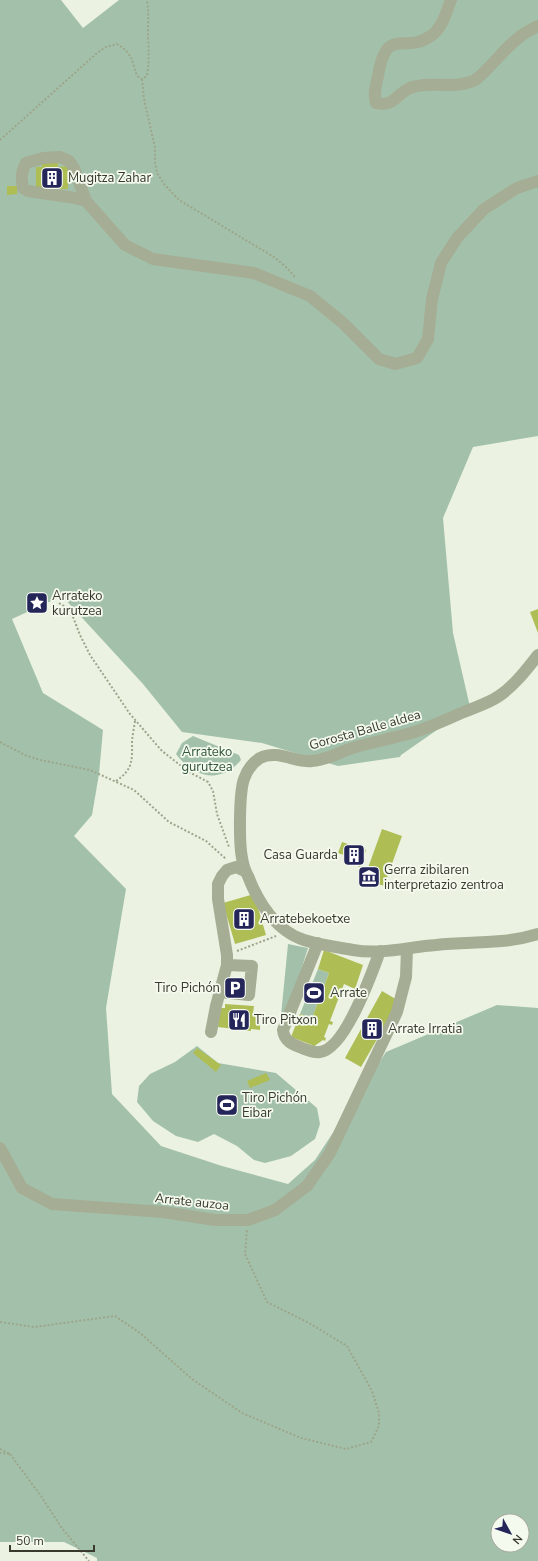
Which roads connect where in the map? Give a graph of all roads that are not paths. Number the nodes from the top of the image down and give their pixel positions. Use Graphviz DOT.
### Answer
graph roads {
  1 [pos="451,0"];
  2 [pos="538,26"];
  3 [pos="538,181"];
  4 [pos="86,201"];
  5 [pos="538,655"];
  6 [pos="240,869"];
  7 [pos="538,934"];
  8 [pos="318,943"];
  9 [pos="407,949"];
  10 [pos="380,951"];
  11 [pos="227,960"];
  12 [pos="220,992"];
  13 [pos="211,1032"];
  14 [pos="0,1148"];
  1 -- 2 [label="street"];
  3 -- 4 [label="street"];
  4 -- 4 [label="street"];
  5 -- 6 [label="street, Gorosta Balle aldea"];
  6 -- 8 [label="street, Gorosta Balle aldea"];
  6 -- 11 [label="street"];
  7 -- 9 [label="street, Gorosta Balle aldea"];
  8 -- 10 [label="street, Gorosta Balle aldea"];
  8 -- 10 [label="street"];
  9 -- 10 [label="street, Gorosta Balle aldea"];
  9 -- 14 [label="street, Arrate auzoa"];
  11 -- 12 [label="street"];
  11 -- 12 [label="street"];
  12 -- 13 [label="street"];
}
